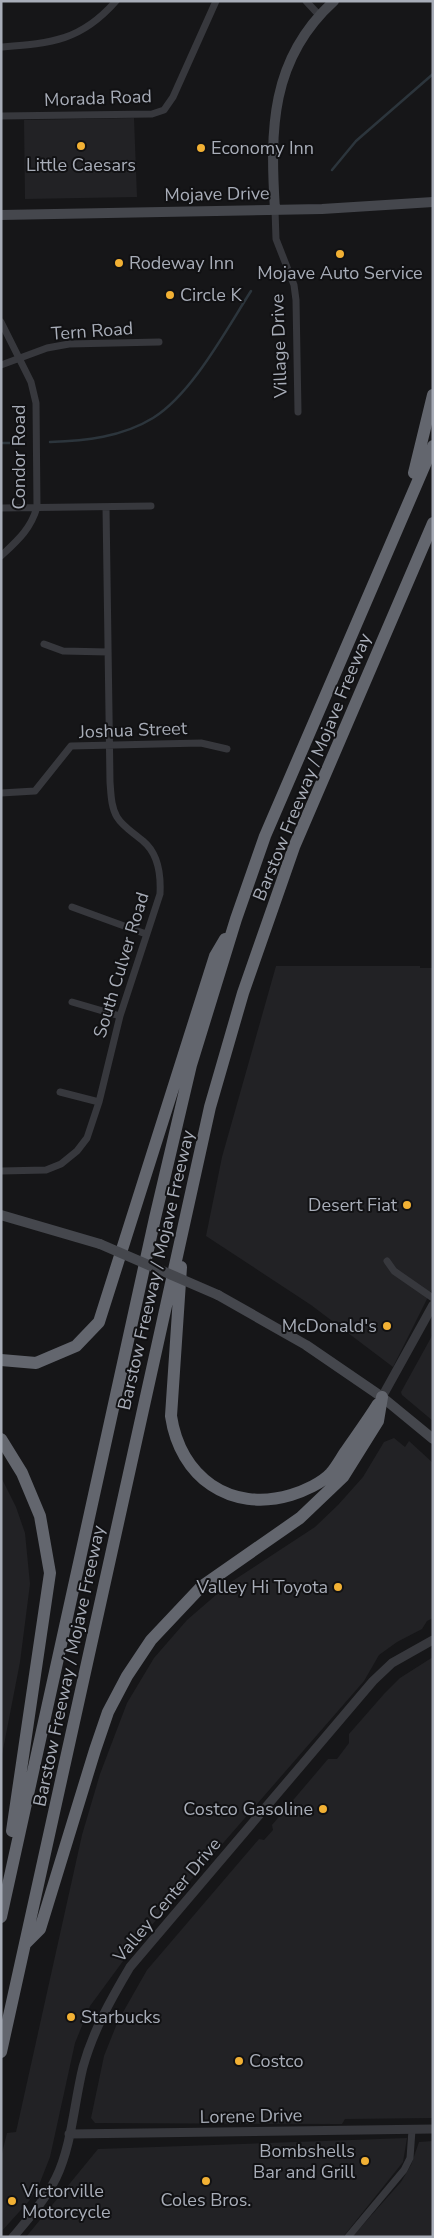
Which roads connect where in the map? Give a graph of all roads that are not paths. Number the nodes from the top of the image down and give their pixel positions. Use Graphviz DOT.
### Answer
graph roads {
  1 [pos="116,1"];
  2 [pos="216,1"];
  3 [pos="306,1"];
  4 [pos="334,1"];
  5 [pos="319,15"];
  6 [pos="1,46"];
  7 [pos="1,116"];
  8 [pos="433,202"];
  9 [pos="275,210"];
  10 [pos="1,215"];
  11 [pos="1,322"];
  12 [pos="159,342"];
  13 [pos="20,359"];
  14 [pos="1,365"];
  15 [pos="433,395"];
  16 [pos="298,412"];
  17 [pos="433,446"];
  18 [pos="151,506"];
  19 [pos="38,507"];
  20 [pos="106,507"];
  21 [pos="1,508"];
  22 [pos="403,516"];
  23 [pos="433,523"];
  24 [pos="433,543"];
  25 [pos="1,556"];
  26 [pos="44,644"];
  27 [pos="381,644"];
  28 [pos="108,652"];
  29 [pos="109,744"];
  30 [pos="227,749"];
  31 [pos="1,793"];
  32 [pos="72,907"];
  33 [pos="236,919"];
  34 [pos="146,934"];
  35 [pos="72,1002"];
  36 [pos="120,1016"];
  37 [pos="60,1092"];
  38 [pos="99,1102"];
  39 [pos="1,1171"];
  40 [pos="1,1215"];
  41 [pos="184,1225"];
  42 [pos="387,1261"];
  43 [pos="433,1298"];
  44 [pos="433,1305"];
  45 [pos="1,1360"];
  46 [pos="382,1397"];
  47 [pos="433,1439"];
  48 [pos="1,1440"];
  49 [pos="433,1640"];
  50 [pos="1,1907"];
  51 [pos="1,1917"];
  52 [pos="26,1943"];
  53 [pos="1,2052"];
  54 [pos="433,2129"];
  55 [pos="412,2130"];
  56 [pos="69,2134"];
  57 [pos="13,2237"];
  58 [pos="348,2237"];
  1 -- 6 [label="street"];
  2 -- 7 [label="street, Morada Road"];
  3 -- 5 [label="street"];
  4 -- 5 [label="main road, Village Drive"];
  5 -- 9 [label="main road, Village Drive"];
  8 -- 9 [label="main road, Mojave Drive"];
  9 -- 10 [label="main road, Mojave Drive"];
  9 -- 16 [label="street, Village Drive"];
  11 -- 13 [label="street, Condor Road"];
  12 -- 13 [label="street, Tern Road"];
  13 -- 14 [label="street, Tern Road"];
  13 -- 19 [label="street, Condor Road"];
  15 -- 22 [label="highway"];
  17 -- 22 [label="highway, Barstow Freeway / Mojave Freeway"];
  18 -- 20 [label="street"];
  19 -- 20 [label="street"];
  19 -- 21 [label="street"];
  19 -- 25 [label="street, Condor Road"];
  20 -- 28 [label="street, South Culver Road"];
  22 -- 33 [label="highway, Barstow Freeway / Mojave Freeway"];
  23 -- 27 [label="highway, Barstow Freeway / Mojave Freeway"];
  24 -- 27 [label="highway"];
  26 -- 28 [label="street"];
  27 -- 41 [label="highway, Barstow Freeway / Mojave Freeway"];
  28 -- 29 [label="street, South Culver Road"];
  29 -- 30 [label="street, Joshua Street"];
  29 -- 31 [label="street, Joshua Street"];
  29 -- 34 [label="street, South Culver Road"];
  32 -- 34 [label="street"];
  33 -- 45 [label="highway"];
  33 -- 51 [label="highway, Barstow Freeway / Mojave Freeway"];
  34 -- 36 [label="street, South Culver Road"];
  35 -- 36 [label="street"];
  36 -- 38 [label="street, South Culver Road"];
  37 -- 38 [label="street"];
  38 -- 39 [label="street, South Culver Road"];
  40 -- 46 [label="main road, bridge"];
  41 -- 46 [label="highway"];
  41 -- 52 [label="highway, Barstow Freeway / Mojave Freeway"];
  42 -- 43 [label="street"];
  44 -- 46 [label="street"];
  46 -- 47 [label="main road"];
  46 -- 52 [label="highway"];
  48 -- 50 [label="highway"];
  49 -- 56 [label="street, Valley Center Drive"];
  52 -- 53 [label="highway, Barstow Freeway / Mojave Freeway"];
  54 -- 55 [label="street, Lorene Drive"];
  55 -- 56 [label="street, Lorene Drive"];
  55 -- 58 [label="street"];
  56 -- 57 [label="street, Valley Center Drive"];
}
